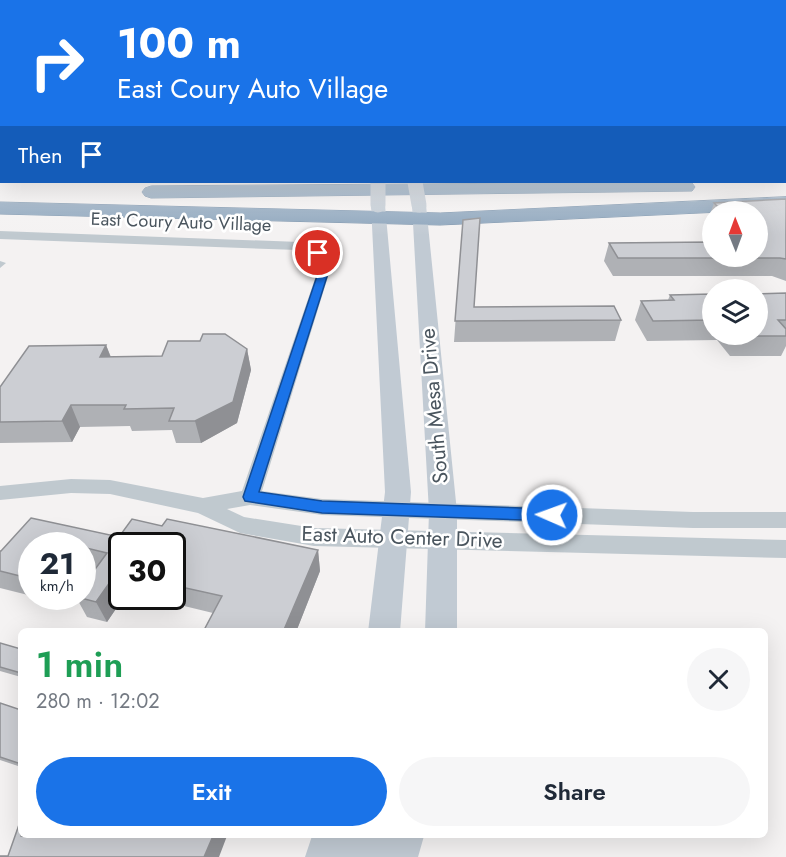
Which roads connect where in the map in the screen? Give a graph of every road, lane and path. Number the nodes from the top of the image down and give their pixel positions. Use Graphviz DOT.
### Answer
graph roads {
  1 [pos="378,183"];
  2 [pos="415,183"];
  3 [pos="703,187"];
  4 [pos="750,187"];
  5 [pos="786,187"];
  6 [pos="83,192"];
  7 [pos="131,192"];
  8 [pos="0,193"];
  9 [pos="786,203"];
  10 [pos="0,208"];
  11 [pos="379,212"];
  12 [pos="420,212"];
  13 [pos="0,235"];
  14 [pos="0,493"];
  15 [pos="250,497"];
  16 [pos="203,506"];
  17 [pos="396,510"];
  18 [pos="786,520"];
  19 [pos="443,525"];
  20 [pos="394,540"];
  21 [pos="786,549"];
  22 [pos="384,628"];
  23 [pos="441,628"];
  24 [pos="332,838"];
  25 [pos="361,838"];
  26 [pos="402,838"];
  27 [pos="326,857"];
  28 [pos="356,857"];
  29 [pos="397,857"];
  1 -- 11 [label="main road, South Mesa Drive, bridge"];
  2 -- 12 [label="main road, South Mesa Drive, bridge"];
  3 -- 7 [label="highway"];
  4 -- 5 [label="highway"];
  6 -- 8 [label="highway"];
  9 -- 12 [label="highway"];
  10 -- 11 [label="highway"];
  11 -- 12 [label="highway"];
  11 -- 17 [label="main road, South Mesa Drive"];
  12 -- 19 [label="main road, South Mesa Drive"];
  13 -- 15 [label="street, East Coury Auto Village"];
  14 -- 16 [label="street, East Auto Center Drive"];
  15 -- 16 [label="street, East Auto Center Drive"];
  15 -- 17 [label="street, East Auto Center Drive"];
  16 -- 20 [label="street, East Auto Center Drive"];
  17 -- 19 [label="street, East Auto Center Drive"];
  17 -- 20 [label="main road, South Mesa Drive"];
  18 -- 19 [label="street, East Auto Center Drive"];
  19 -- 20 [label="street, East Auto Center Drive"];
  19 -- 21 [label="street, East Auto Center Drive"];
  19 -- 23 [label="main road, South Mesa Drive"];
  20 -- 22 [label="main road, South Mesa Drive"];
  24 -- 27 [label="main road"];
  25 -- 28 [label="main road"];
  26 -- 29 [label="main road"];
}
